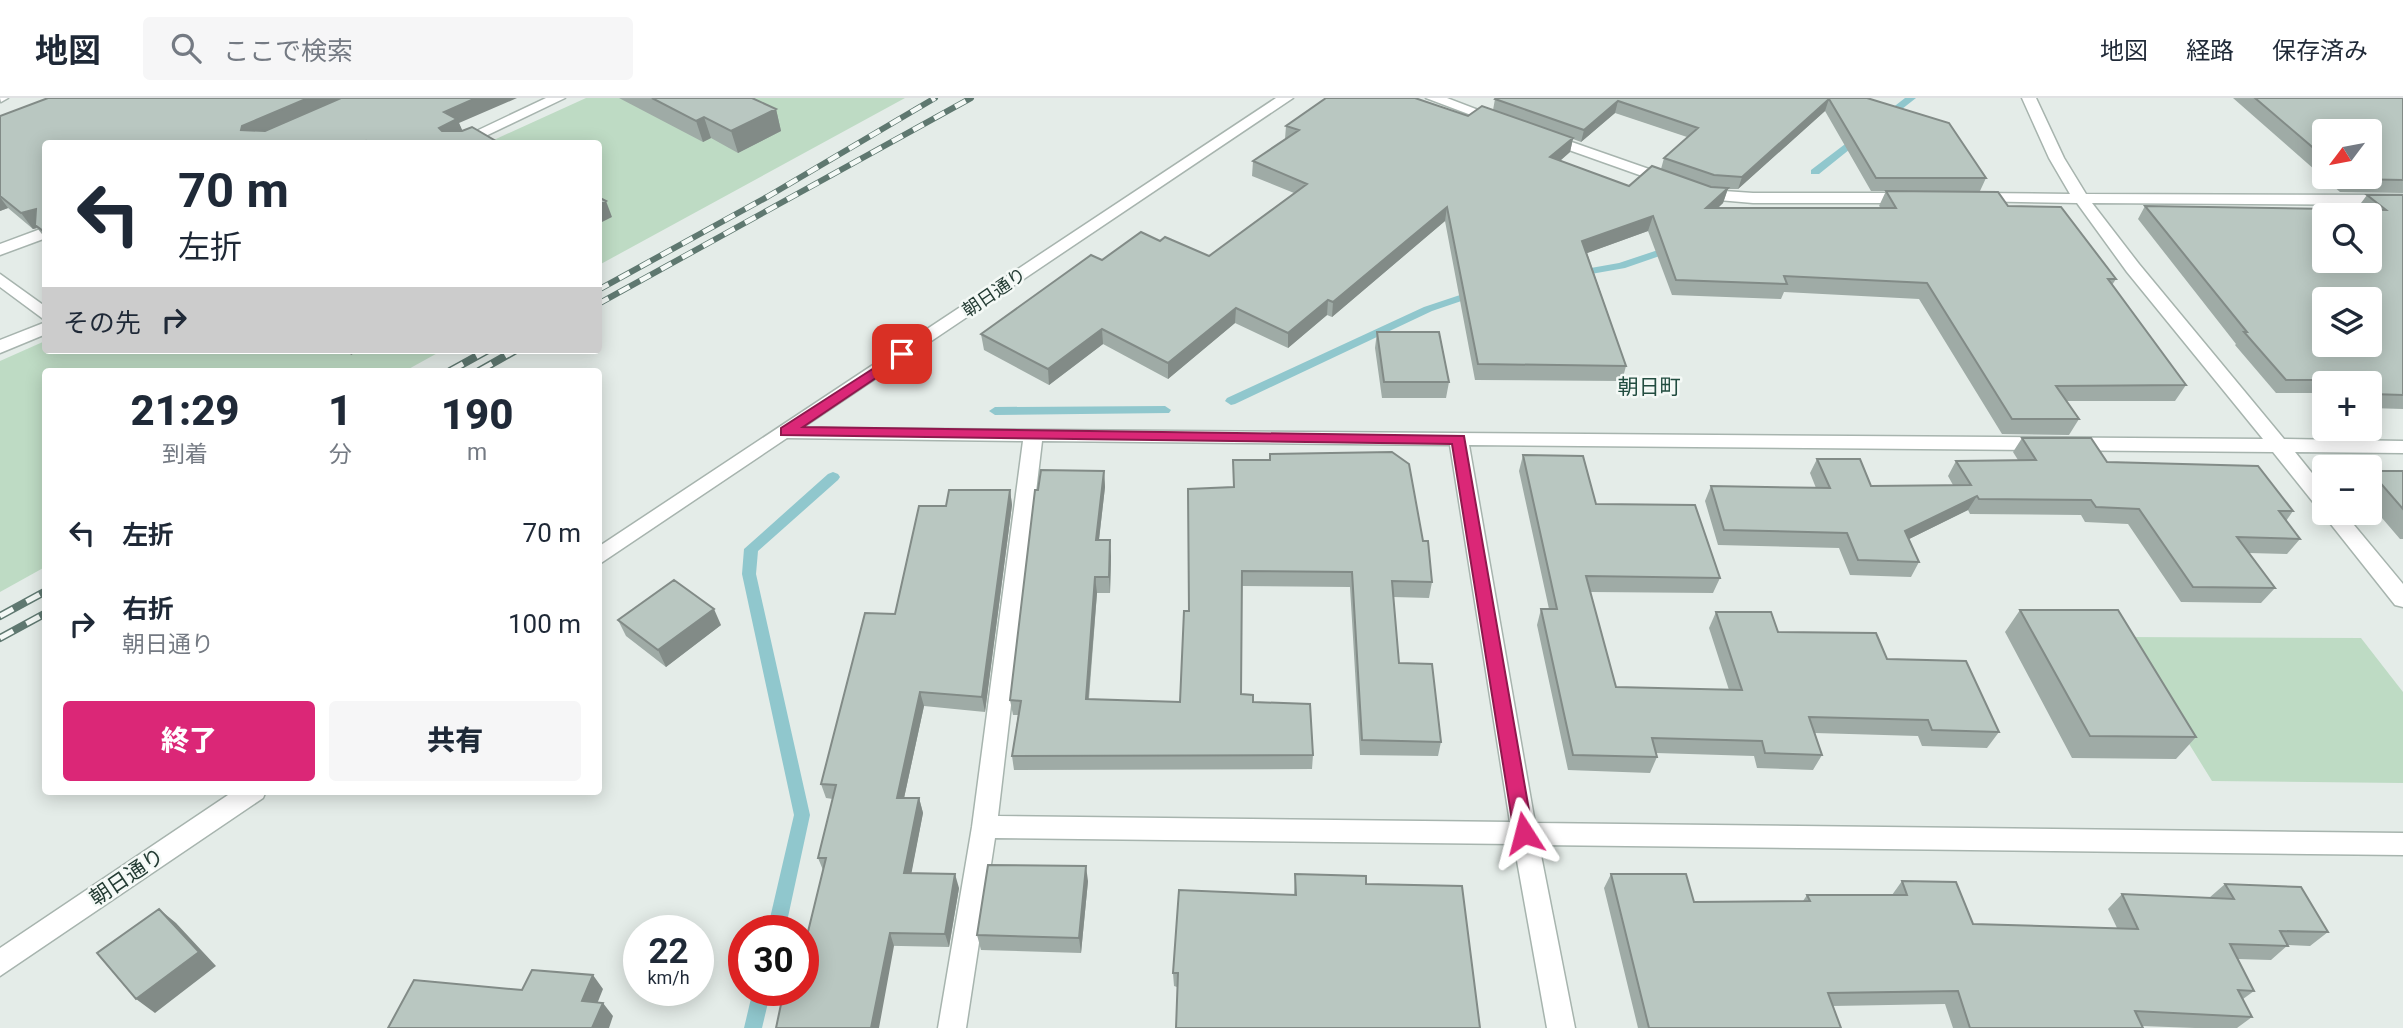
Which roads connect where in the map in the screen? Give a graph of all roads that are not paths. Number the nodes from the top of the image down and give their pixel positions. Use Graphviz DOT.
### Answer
graph roads {
  1 [pos="558,98"];
  2 [pos="1286,98"];
  3 [pos="1433,98"];
  4 [pos="2029,98"];
  5 [pos="465,140"];
  6 [pos="1930,198"];
  7 [pos="1958,198"];
  8 [pos="2080,199"];
  9 [pos="2403,200"];
  10 [pos="42,234"];
  11 [pos="0,250"];
  12 [pos="0,279"];
  13 [pos="42,313"];
  14 [pos="42,329"];
  15 [pos="0,347"];
  16 [pos="786,432"];
  17 [pos="1033,436"];
  18 [pos="1459,440"];
  19 [pos="2279,446"];
  20 [pos="2403,447"];
  21 [pos="2312,487"];
  22 [pos="2343,525"];
  23 [pos="602,555"];
  24 [pos="2403,599"];
  25 [pos="248,795"];
  26 [pos="984,827"];
  27 [pos="1524,833"];
  28 [pos="2403,844"];
  29 [pos="0,962"];
  30 [pos="952,1028"];
  31 [pos="1561,1028"];
  1 -- 5 [label="street"];
  2 -- 16 [label="street, 朝日通り"];
  3 -- 6 [label="street"];
  4 -- 8 [label="street"];
  7 -- 8 [label="street"];
  8 -- 9 [label="street"];
  8 -- 19 [label="street"];
  10 -- 11 [label="street"];
  12 -- 13 [label="street"];
  14 -- 15 [label="street"];
  16 -- 17 [label="street"];
  16 -- 23 [label="street, 朝日通り"];
  17 -- 18 [label="street"];
  17 -- 26 [label="street"];
  18 -- 19 [label="street"];
  18 -- 27 [label="street"];
  19 -- 20 [label="street"];
  19 -- 21 [label="street"];
  22 -- 24 [label="street"];
  25 -- 29 [label="street, 朝日通り"];
  26 -- 27 [label="street"];
  26 -- 30 [label="street"];
  27 -- 28 [label="street"];
  27 -- 31 [label="street"];
}
